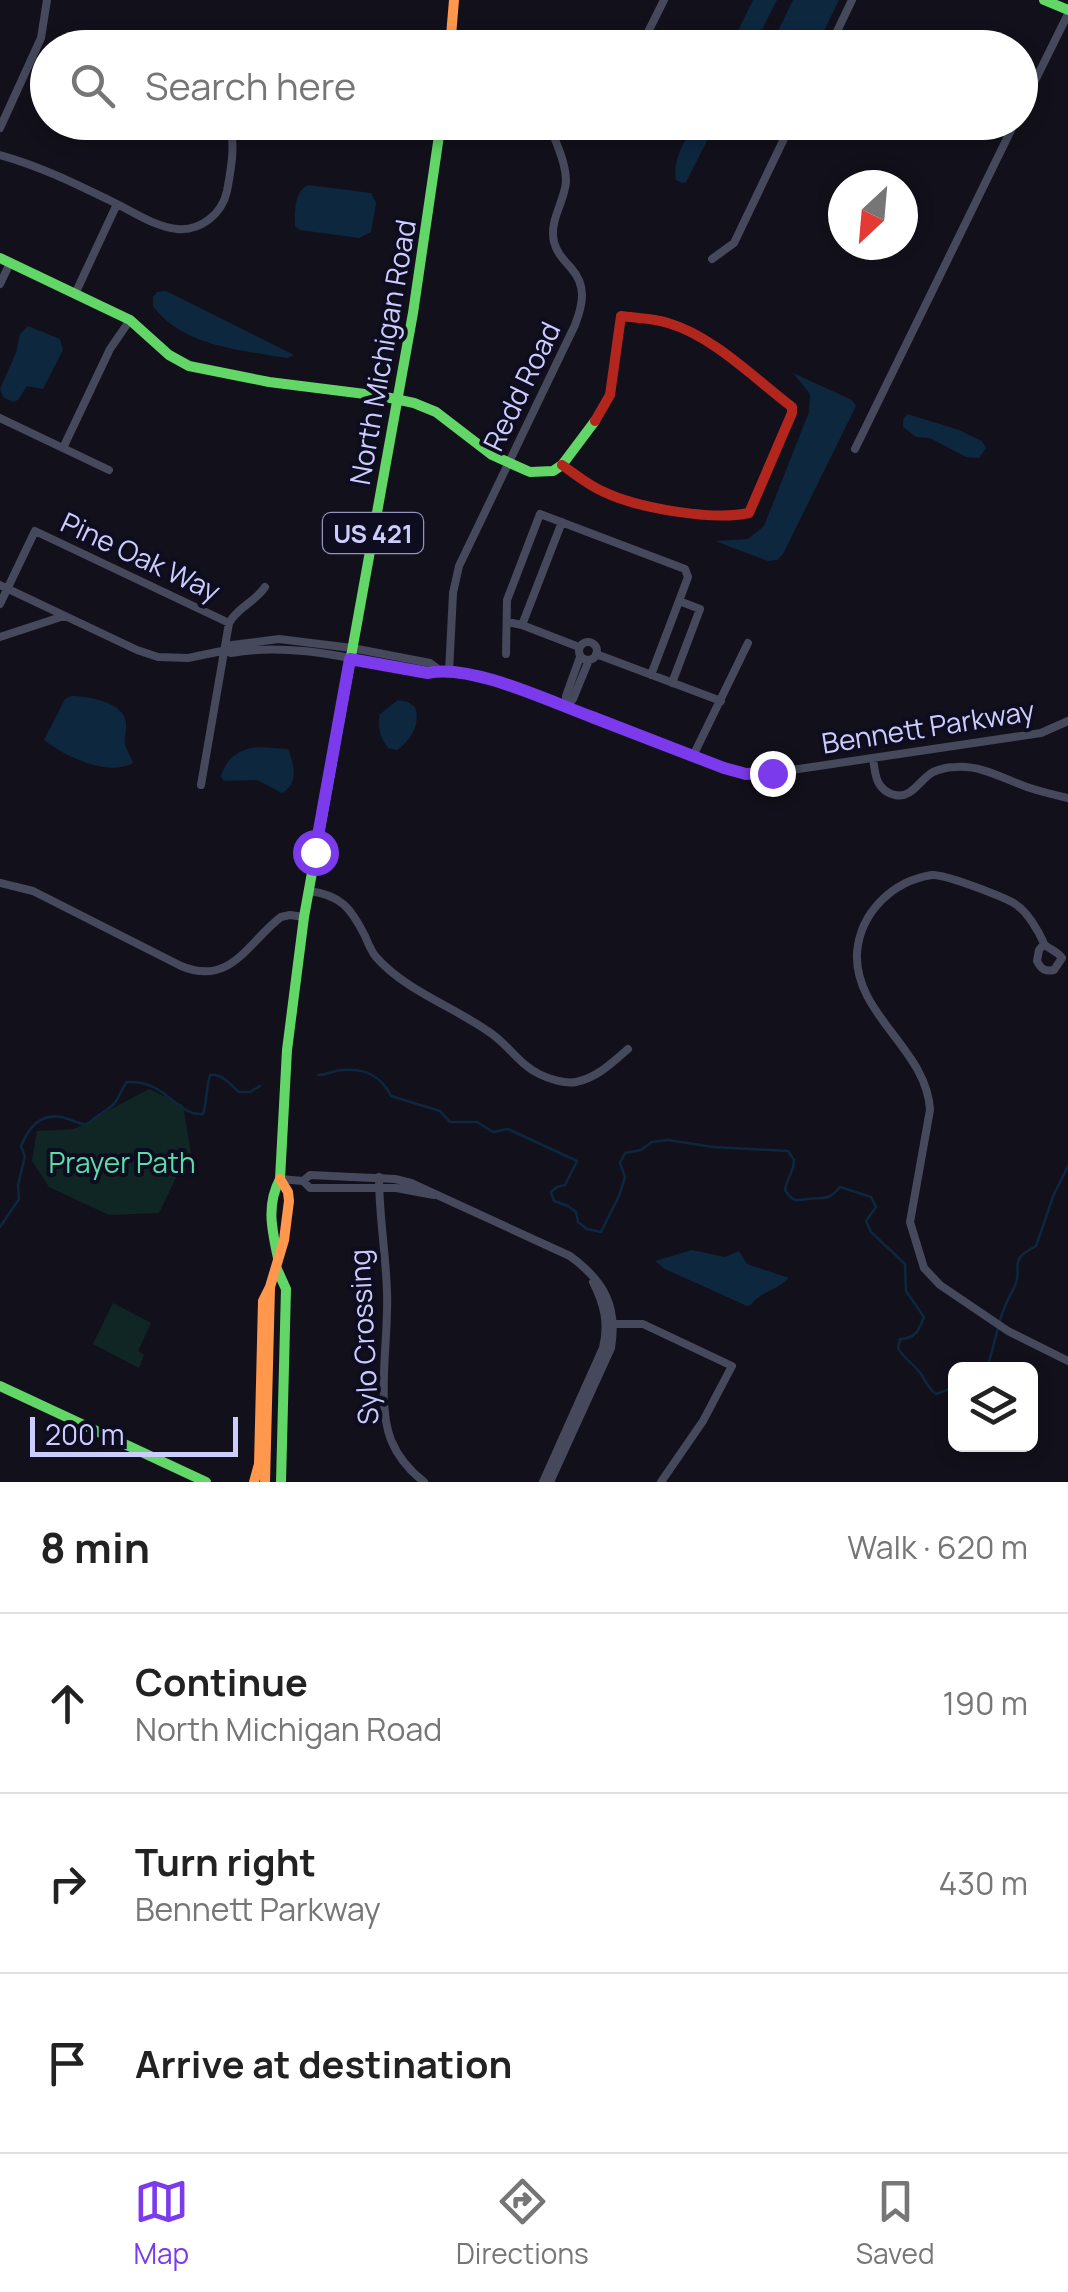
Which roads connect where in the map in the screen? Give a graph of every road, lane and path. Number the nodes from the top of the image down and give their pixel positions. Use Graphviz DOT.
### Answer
graph roads {
  1 [pos="46,0"];
  2 [pos="454,0"];
  3 [pos="664,0"];
  4 [pos="852,0"];
  5 [pos="1044,0"];
  6 [pos="1068,12"];
  7 [pos="42,30"];
  8 [pos="452,30"];
  9 [pos="649,30"];
  10 [pos="838,30"];
  11 [pos="30,74"];
  12 [pos="1038,74"];
  13 [pos="0,128"];
  14 [pos="232,140"];
  15 [pos="439,140"];
  16 [pos="555,140"];
  17 [pos="783,140"];
  18 [pos="1006,140"];
  19 [pos="0,155"];
  20 [pos="117,204"];
  21 [pos="712,259"];
  22 [pos="5,260"];
  23 [pos="0,284"];
  24 [pos="75,294"];
  25 [pos="130,320"];
  26 [pos="397,400"];
  27 [pos="0,418"];
  28 [pos="64,448"];
  29 [pos="855,450"];
  30 [pos="509,464"];
  31 [pos="562,465"];
  32 [pos="109,470"];
  33 [pos="562,522"];
  34 [pos="4,587"];
  35 [pos="265,587"];
  36 [pos="679,601"];
  37 [pos="0,604"];
  38 [pos="64,616"];
  39 [pos="228,622"];
  40 [pos="507,622"];
  41 [pos="522,625"];
  42 [pos="0,637"];
  43 [pos="748,643"];
  44 [pos="224,651"];
  45 [pos="351,654"];
  46 [pos="506,654"];
  47 [pos="586,655"];
  48 [pos="444,671"];
  49 [pos="650,675"];
  50 [pos="672,683"];
  51 [pos="720,700"];
  52 [pos="566,707"];
  53 [pos="1068,721"];
  54 [pos="693,756"];
  55 [pos="873,758"];
  56 [pos="200,785"];
  57 [pos="1068,798"];
  58 [pos="0,883"];
  59 [pos="308,890"];
  60 [pos="304,917"];
  61 [pos="1044,944"];
  62 [pos="628,1049"];
  63 [pos="379,1177"];
  64 [pos="280,1178"];
  65 [pos="304,1181"];
  66 [pos="378,1188"];
  67 [pos="438,1196"];
  68 [pos="277,1264"];
  69 [pos="586,1268"];
  70 [pos="270,1286"];
  71 [pos="613,1324"];
  72 [pos="1068,1360"];
  73 [pos="0,1386"];
  74 [pos="206,1481"];
  75 [pos="254,1482"];
  76 [pos="265,1482"];
  77 [pos="281,1482"];
  78 [pos="424,1482"];
  79 [pos="547,1482"];
  80 [pos="660,1482"];
  1 -- 7 [label="street"];
  2 -- 8 [label="main road"];
  3 -- 9 [label="street"];
  4 -- 10 [label="street"];
  5 -- 6 [label="main road"];
  6 -- 12 [label="street"];
  11 -- 13 [label="street"];
  14 -- 20 [label="street"];
  15 -- 26 [label="main road, North Michigan Road / US 421"];
  16 -- 30 [label="street, Redd Road"];
  17 -- 21 [label="street"];
  18 -- 29 [label="street"];
  19 -- 20 [label="street"];
  20 -- 24 [label="street"];
  22 -- 23 [label="street"];
  22 -- 24 [label="main road"];
  24 -- 25 [label="main road"];
  25 -- 26 [label="main road"];
  25 -- 28 [label="street"];
  26 -- 30 [label="main road"];
  26 -- 45 [label="main road, North Michigan Road / US 421"];
  27 -- 28 [label="street"];
  28 -- 32 [label="street"];
  30 -- 31 [label="main road"];
  30 -- 48 [label="street, Redd Road"];
  31 -- 31 [label="main road"];
  33 -- 36 [label="street"];
  33 -- 40 [label="street"];
  33 -- 41 [label="street"];
  34 -- 37 [label="street"];
  34 -- 38 [label="street, Bennett Parkway"];
  34 -- 39 [label="street, Pine Oak Way"];
  35 -- 39 [label="street"];
  36 -- 49 [label="street"];
  36 -- 50 [label="street"];
  38 -- 42 [label="street"];
  38 -- 44 [label="street, Bennett Parkway"];
  39 -- 44 [label="street"];
  40 -- 41 [label="street"];
  40 -- 46 [label="street"];
  41 -- 47 [label="street"];
  43 -- 51 [label="street"];
  44 -- 45 [label="street, Bennett Parkway"];
  44 -- 56 [label="street"];
  45 -- 48 [label="street, Bennett Parkway"];
  45 -- 59 [label="main road, North Michigan Road / US 421"];
  47 -- 49 [label="street"];
  47 -- 52 [label="street"];
  48 -- 52 [label="street, Bennett Parkway"];
  49 -- 50 [label="street"];
  50 -- 51 [label="street"];
  51 -- 54 [label="street"];
  52 -- 54 [label="street, Bennett Parkway"];
  53 -- 55 [label="street, Bennett Parkway"];
  54 -- 55 [label="street, Bennett Parkway"];
  55 -- 57 [label="street"];
  58 -- 60 [label="street"];
  59 -- 60 [label="main road, North Michigan Road / US 421"];
  59 -- 62 [label="street"];
  60 -- 64 [label="main road, North Michigan Road / US 421"];
  61 -- 72 [label="street"];
  63 -- 65 [label="street"];
  63 -- 66 [label="street, Sylo Crossing"];
  63 -- 67 [label="street"];
  64 -- 65 [label="street"];
  64 -- 68 [label="main road, US 421"];
  65 -- 66 [label="street"];
  66 -- 67 [label="street"];
  66 -- 78 [label="street, Sylo Crossing"];
  67 -- 69 [label="street"];
  68 -- 70 [label="main road, US 421"];
  68 -- 77 [label="main road"];
  69 -- 71 [label="street"];
  69 -- 79 [label="street"];
  70 -- 75 [label="main road"];
  70 -- 76 [label="main road, US 421"];
  71 -- 79 [label="street"];
  71 -- 80 [label="street"];
  73 -- 74 [label="main road"];
}
